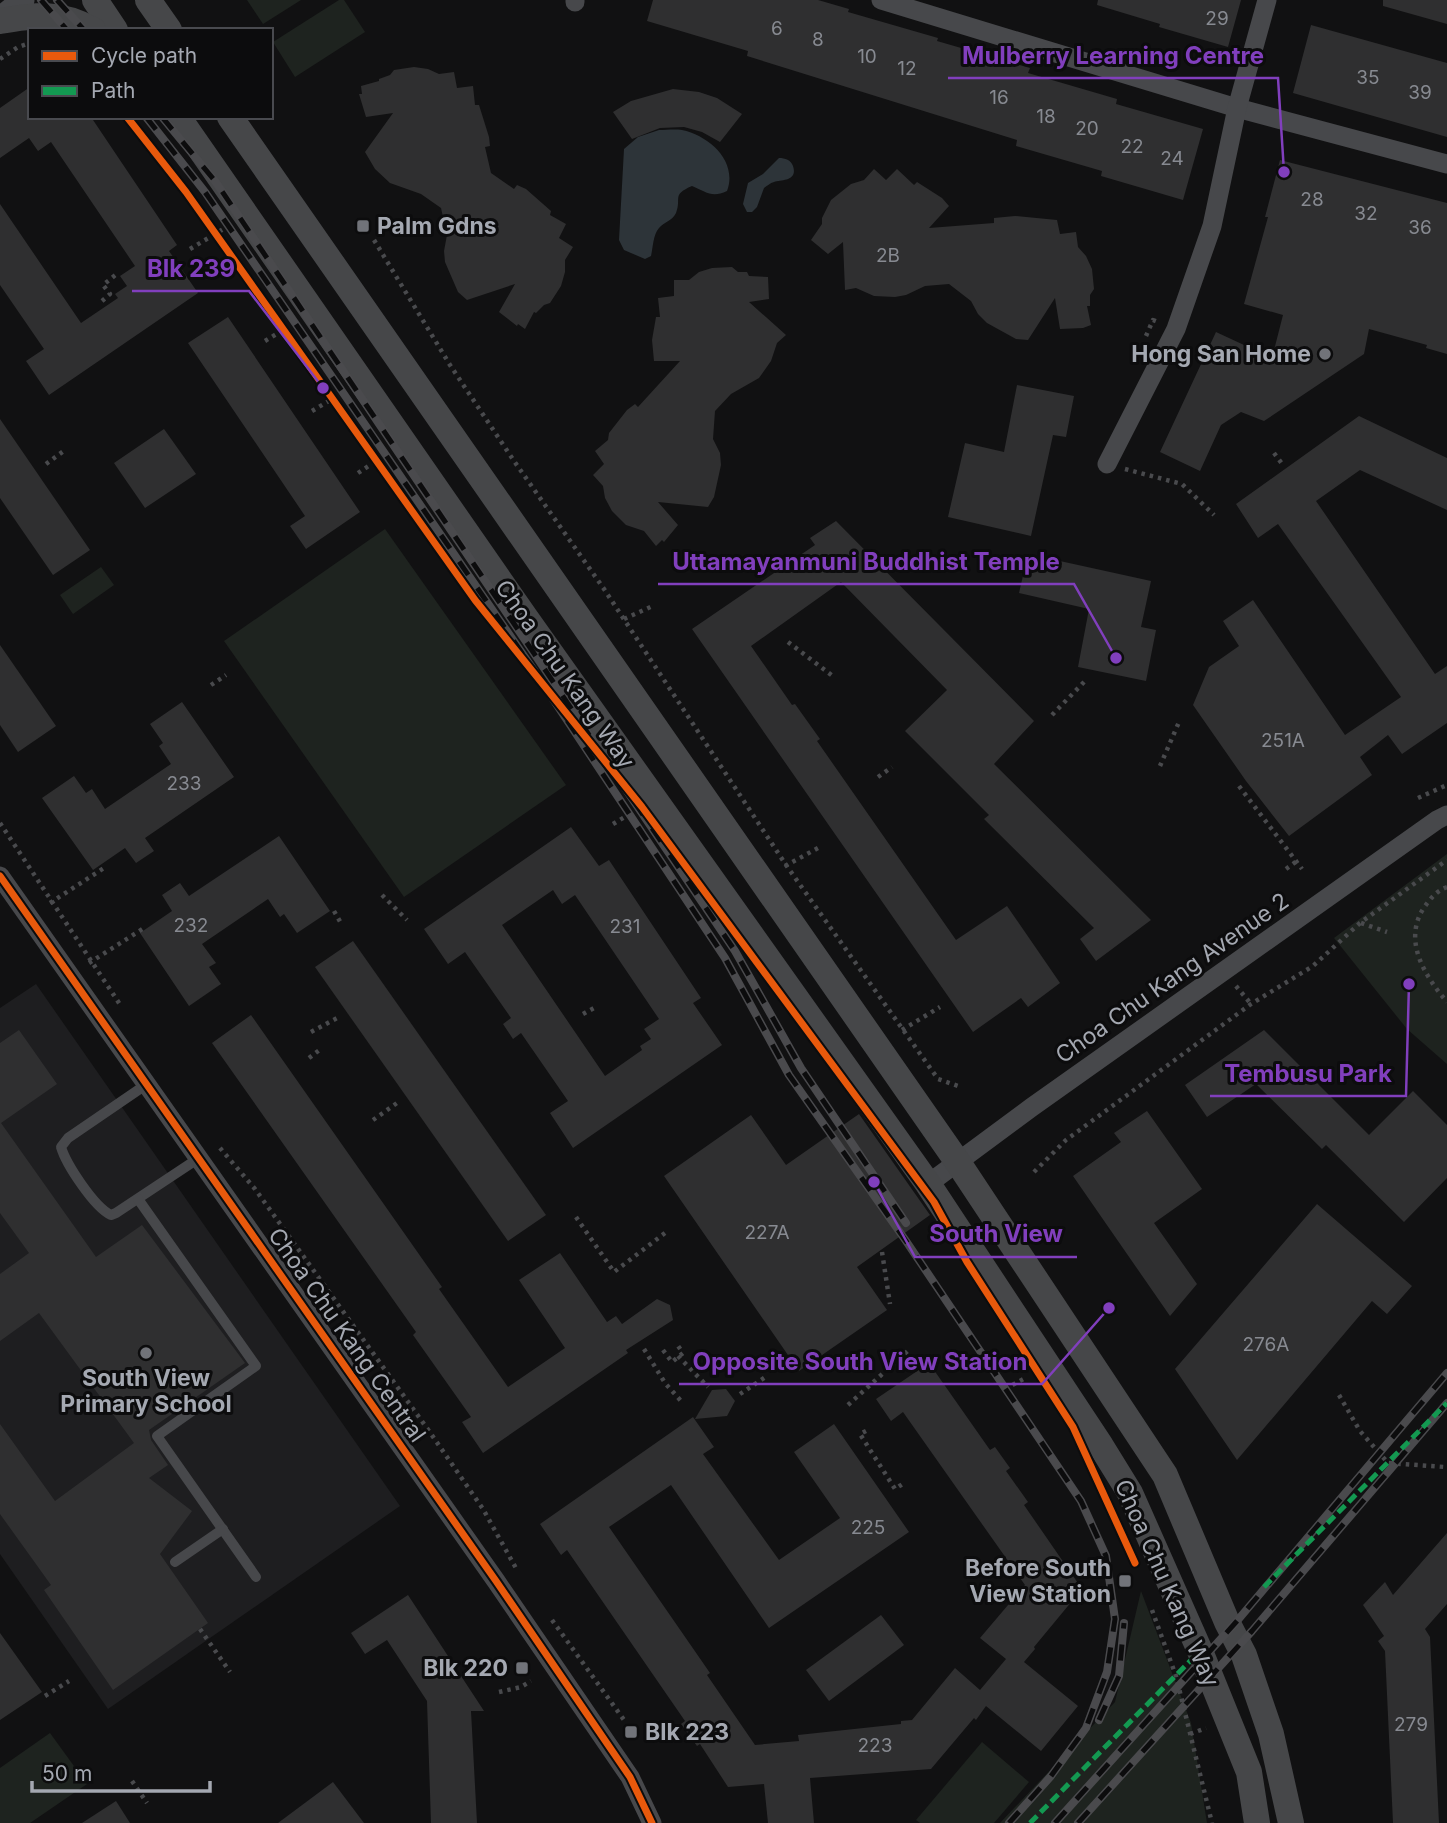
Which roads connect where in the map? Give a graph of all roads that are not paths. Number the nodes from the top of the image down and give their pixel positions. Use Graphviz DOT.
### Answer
graph roads {
  1 [pos="23,0"];
  2 [pos="95,0"];
  3 [pos="881,0"];
  4 [pos="1267,0"];
  5 [pos="0,19"];
  6 [pos="90,28"];
  7 [pos="115,28"];
  8 [pos="1237,108"];
  9 [pos="179,119"];
  10 [pos="231,119"];
  11 [pos="1447,164"];
  12 [pos="1107,464"];
  13 [pos="1447,815"];
  14 [pos="0,876"];
  15 [pos="147,1084"];
  16 [pos="199,1158"];
  17 [pos="959,1164"];
  18 [pos="929,1184"];
  19 [pos="138,1199"];
  20 [pos="223,1529"];
  21 [pos="175,1562"];
  22 [pos="257,1577"];
  23 [pos="652,1823"];
  24 [pos="1257,1823"];
  25 [pos="1291,1823"];
  1 -- 5 [label="street"];
  2 -- 7 [label="main road"];
  3 -- 8 [label="street"];
  4 -- 8 [label="street"];
  5 -- 6 [label="main road"];
  8 -- 11 [label="street"];
  8 -- 12 [label="street"];
  9 -- 18 [label="main road, Choa Chu Kang Way"];
  10 -- 17 [label="main road, Choa Chu Kang Way"];
  13 -- 17 [label="street, Choa Chu Kang Avenue 2"];
  14 -- 15 [label="street, Choa Chu Kang Central"];
  15 -- 16 [label="street, Choa Chu Kang Central"];
  15 -- 19 [label="lane"];
  16 -- 19 [label="lane"];
  16 -- 23 [label="street, Choa Chu Kang Central"];
  17 -- 18 [label="street, Choa Chu Kang Avenue 2"];
  17 -- 25 [label="main road, Choa Chu Kang Way"];
  18 -- 24 [label="main road, Choa Chu Kang Way"];
  19 -- 20 [label="lane"];
  20 -- 21 [label="lane"];
  20 -- 22 [label="lane"];
}
